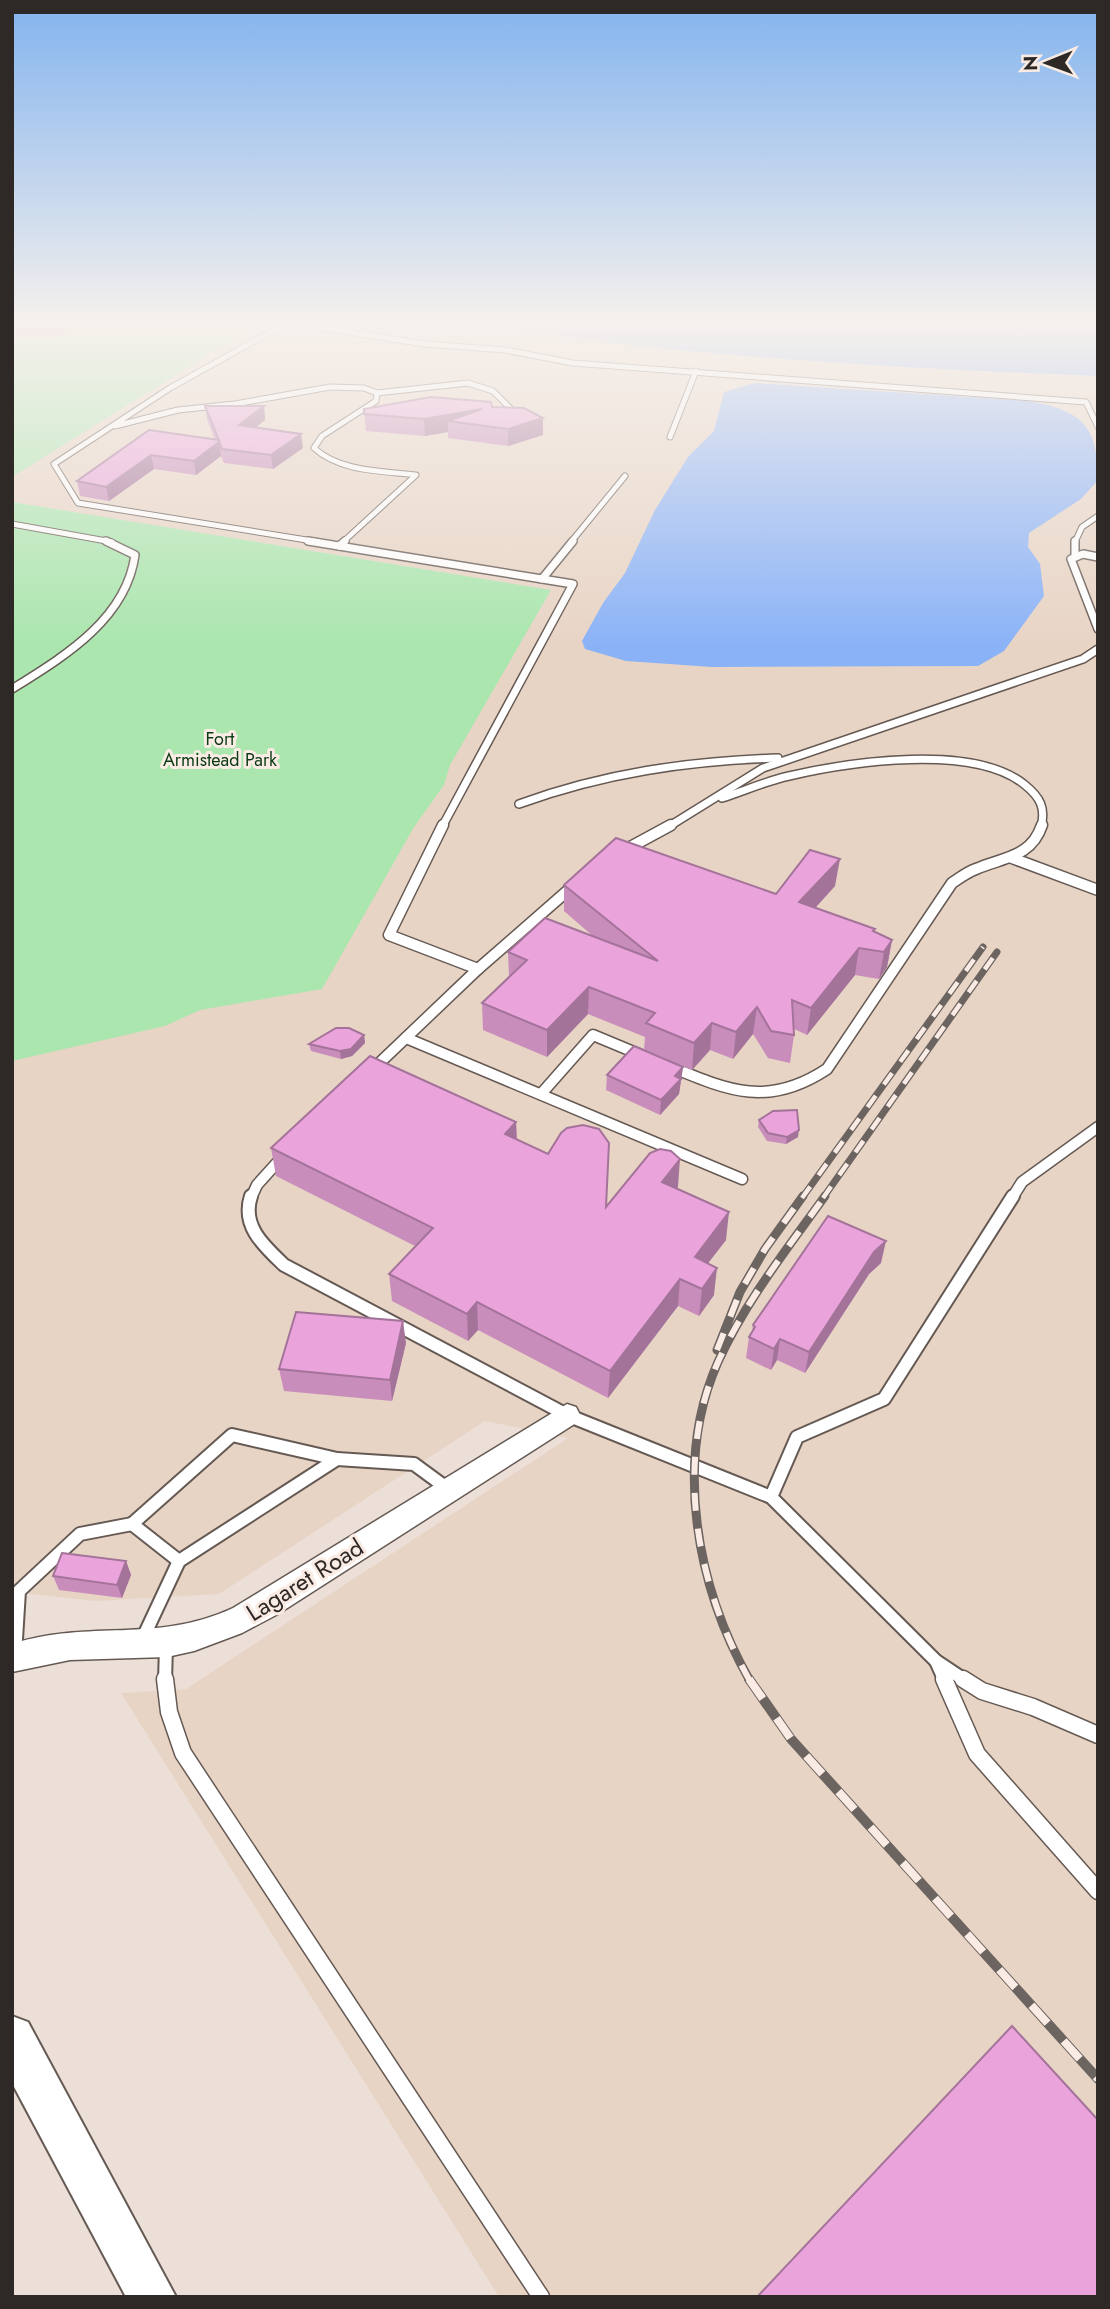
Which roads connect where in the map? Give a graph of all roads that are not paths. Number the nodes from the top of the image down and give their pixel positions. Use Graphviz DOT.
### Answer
graph roads {
  1 [pos="106,431"];
  2 [pos="329,431"];
  3 [pos="672,431"];
  4 [pos="670,437"];
  5 [pos="625,476"];
  6 [pos="1098,516"];
  7 [pos="12,524"];
  8 [pos="339,546"];
  9 [pos="1075,555"];
  10 [pos="1098,557"];
  11 [pos="542,579"];
  12 [pos="1098,629"];
  13 [pos="1098,649"];
  14 [pos="12,689"];
  15 [pos="788,758"];
  16 [pos="519,804"];
  17 [pos="701,805"];
  18 [pos="618,854"];
  19 [pos="1012,858"];
  20 [pos="585,875"];
  21 [pos="1098,890"];
  22 [pos="478,969"];
  23 [pos="406,1038"];
  24 [pos="359,1083"];
  25 [pos="541,1094"];
  26 [pos="1098,1126"];
  27 [pos="293,1146"];
  28 [pos="742,1179"];
  29 [pos="567,1415"];
  30 [pos="337,1459"];
  31 [pos="449,1490"];
  32 [pos="771,1497"];
  33 [pos="132,1524"];
  34 [pos="179,1562"];
  35 [pos="153,1643"];
  36 [pos="14,1657"];
  37 [pos="936,1661"];
  38 [pos="1098,1735"];
  39 [pos="1098,1891"];
  40 [pos="12,2038"];
  41 [pos="152,2297"];
  42 [pos="541,2297"];
  1 -- 8 [label="lane"];
  2 -- 8 [label="lane"];
  3 -- 4 [label="lane"];
  5 -- 11 [label="lane"];
  6 -- 9 [label="lane"];
  7 -- 14 [label="lane"];
  8 -- 11 [label="lane"];
  9 -- 10 [label="lane"];
  9 -- 12 [label="lane"];
  11 -- 22 [label="lane"];
  13 -- 15 [label="lane"];
  15 -- 16 [label="lane"];
  15 -- 17 [label="lane"];
  17 -- 18 [label="lane"];
  17 -- 19 [label="lane"];
  19 -- 21 [label="lane"];
  19 -- 25 [label="lane"];
  20 -- 22 [label="lane"];
  22 -- 23 [label="lane"];
  23 -- 24 [label="lane"];
  23 -- 25 [label="lane"];
  25 -- 28 [label="lane"];
  26 -- 32 [label="lane"];
  27 -- 29 [label="lane"];
  29 -- 31 [label="street, Lagaret Road"];
  29 -- 32 [label="lane"];
  30 -- 31 [label="lane"];
  30 -- 33 [label="lane"];
  30 -- 34 [label="lane"];
  31 -- 35 [label="street, Lagaret Road"];
  32 -- 37 [label="lane"];
  33 -- 34 [label="lane"];
  33 -- 36 [label="lane"];
  34 -- 35 [label="lane"];
  35 -- 36 [label="street, Lagaret Road"];
  35 -- 42 [label="lane"];
  37 -- 38 [label="lane"];
  37 -- 39 [label="lane"];
  40 -- 41 [label="street"];
}
